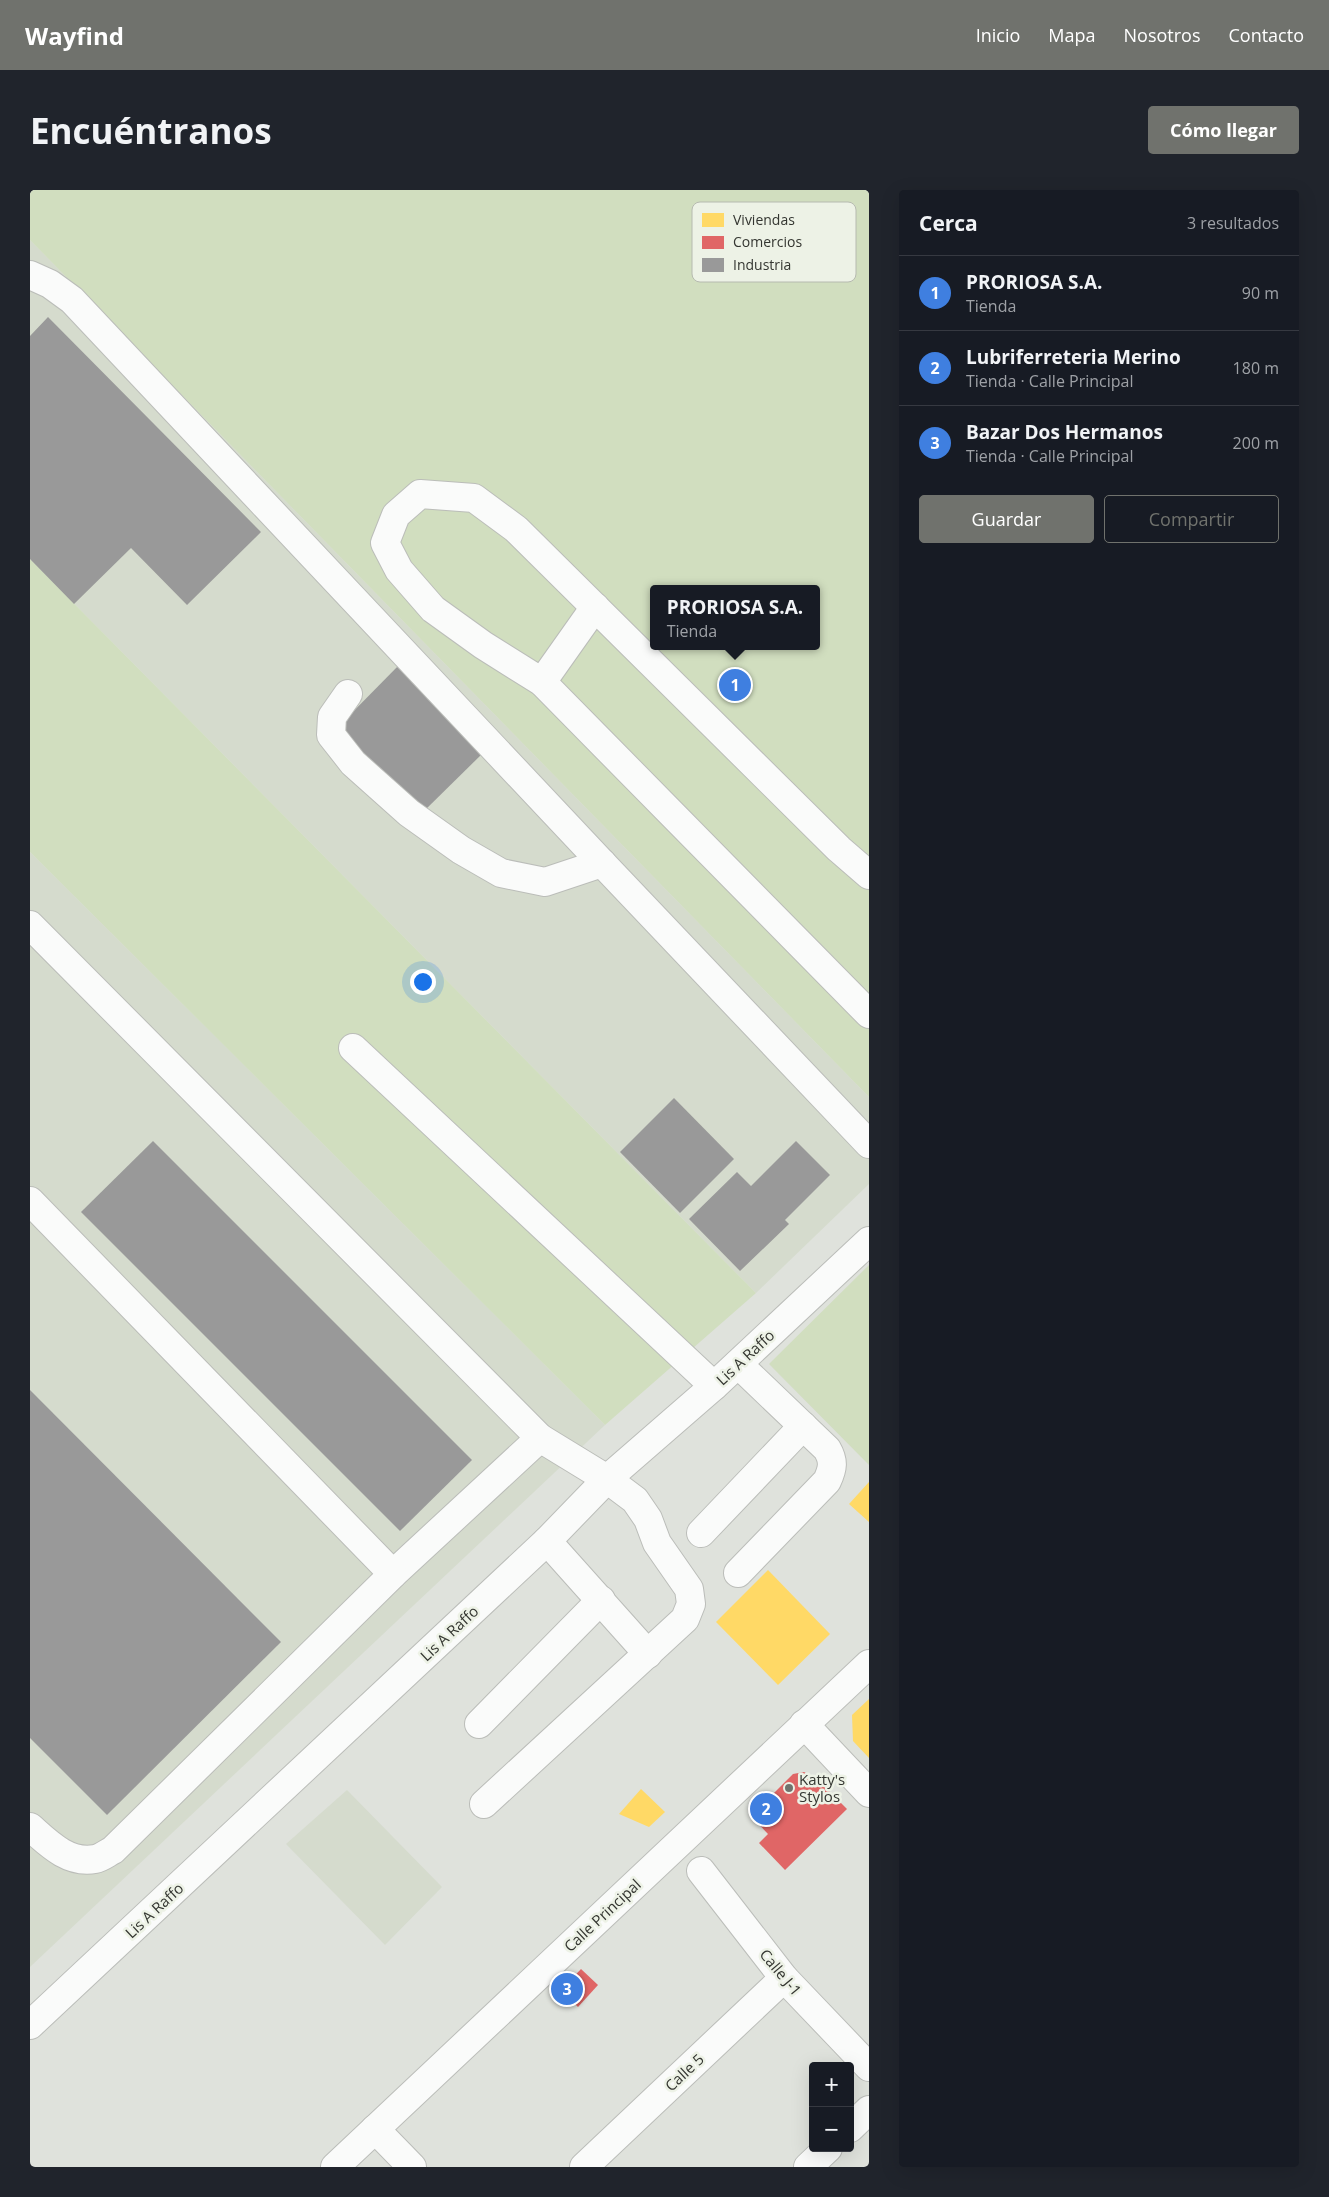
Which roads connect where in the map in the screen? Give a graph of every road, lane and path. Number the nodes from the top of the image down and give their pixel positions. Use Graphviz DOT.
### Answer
graph roads {
  1 [pos="30,275"];
  2 [pos="595,607"];
  3 [pos="542,682"];
  4 [pos="348,694"];
  5 [pos="602,863"];
  6 [pos="869,875"];
  7 [pos="30,925"];
  8 [pos="869,1014"];
  9 [pos="353,1048"];
  10 [pos="869,1144"];
  11 [pos="30,1201"];
  12 [pos="869,1241"];
  13 [pos="738,1364"];
  14 [pos="714,1386"];
  15 [pos="803,1426"];
  16 [pos="540,1438"];
  17 [pos="607,1478"];
  18 [pos="701,1533"];
  19 [pos="547,1541"];
  20 [pos="738,1573"];
  21 [pos="393,1574"];
  22 [pos="601,1600"];
  23 [pos="648,1654"];
  24 [pos="869,1664"];
  25 [pos="479,1724"];
  26 [pos="804,1724"];
  27 [pos="869,1793"];
  28 [pos="484,1804"];
  29 [pos="30,1827"];
  30 [pos="701,1870"];
  31 [pos="784,1978"];
  32 [pos="30,2026"];
  33 [pos="869,2067"];
  34 [pos="869,2110"];
  35 [pos="854,2124"];
  36 [pos="376,2129"];
  37 [pos="824,2152"];
  38 [pos="335,2167"];
  39 [pos="412,2167"];
  40 [pos="584,2167"];
  41 [pos="808,2167"];
  1 -- 5 [label="street"];
  2 -- 3 [label="street"];
  2 -- 3 [label="street"];
  2 -- 6 [label="street"];
  3 -- 8 [label="street"];
  4 -- 5 [label="street"];
  5 -- 10 [label="street"];
  7 -- 16 [label="street"];
  9 -- 14 [label="street"];
  11 -- 21 [label="street"];
  12 -- 13 [label="street, Lis A Raffo"];
  13 -- 14 [label="street, Lis A Raffo"];
  13 -- 15 [label="street"];
  14 -- 17 [label="street, Lis A Raffo"];
  15 -- 18 [label="street"];
  15 -- 20 [label="street"];
  16 -- 17 [label="street"];
  16 -- 21 [label="street"];
  17 -- 19 [label="street, Lis A Raffo"];
  17 -- 23 [label="street"];
  19 -- 22 [label="street"];
  19 -- 32 [label="street, Lis A Raffo"];
  21 -- 29 [label="street"];
  22 -- 23 [label="street"];
  22 -- 25 [label="street"];
  23 -- 28 [label="street"];
  24 -- 26 [label="street, Calle Principal"];
  26 -- 27 [label="street"];
  26 -- 36 [label="street, Calle Principal"];
  30 -- 31 [label="street, Calle J-1"];
  31 -- 33 [label="street, Calle J-1"];
  31 -- 40 [label="street, Calle 5"];
  34 -- 35 [label="street"];
  36 -- 38 [label="street, Calle Principal"];
  36 -- 39 [label="street"];
  37 -- 41 [label="street"];
}
